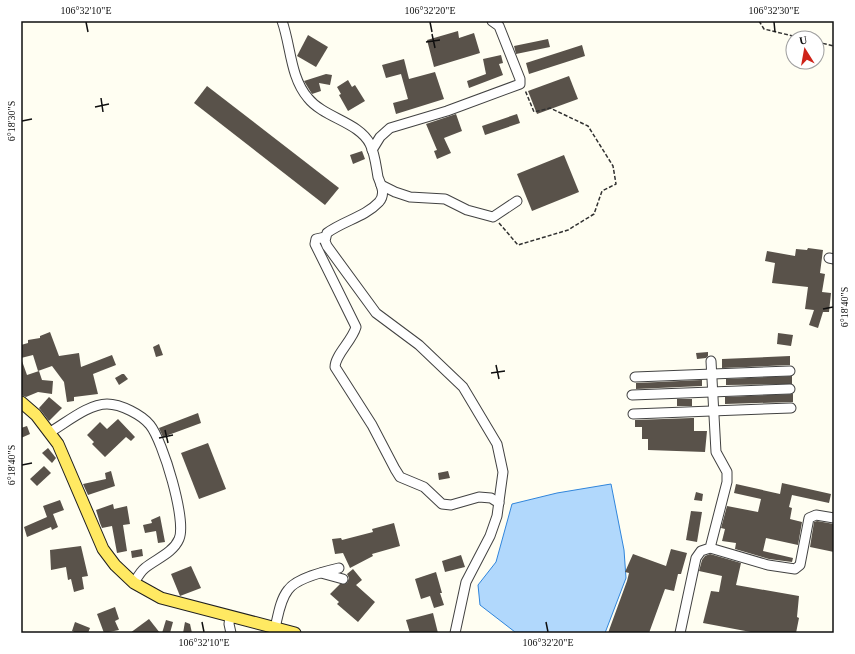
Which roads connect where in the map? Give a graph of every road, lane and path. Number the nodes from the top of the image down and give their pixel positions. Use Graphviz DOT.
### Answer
graph roads {
  1 [pos="282,21"];
  2 [pos="492,21"];
  3 [pos="759,21"];
  4 [pos="785,34"];
  5 [pos="521,81"];
  6 [pos="372,150"];
  7 [pos="381,185"];
  8 [pos="517,201"];
  9 [pos="493,217"];
  10 [pos="325,237"];
  11 [pos="711,361"];
  12 [pos="790,371"];
  13 [pos="712,374"];
  14 [pos="635,377"];
  15 [pos="790,389"];
  16 [pos="712,393"];
  17 [pos="632,395"];
  18 [pos="21,402"];
  19 [pos="791,408"];
  20 [pos="713,411"];
  21 [pos="634,414"];
  22 [pos="50,432"];
  23 [pos="500,503"];
  24 [pos="834,518"];
  25 [pos="710,548"];
  26 [pos="339,568"];
  27 [pos="321,573"];
  28 [pos="343,579"];
  29 [pos="134,583"];
  30 [pos="230,617"];
  31 [pos="276,628"];
  32 [pos="231,633"];
  33 [pos="295,633"];
  34 [pos="454,633"];
  35 [pos="680,633"];
  1 -- 6 [label="street"];
  2 -- 5 [label="street"];
  3 -- 4 [label="path"];
  5 -- 6 [label="street"];
  5 -- 9 [label="path"];
  6 -- 7 [label="street"];
  7 -- 9 [label="street"];
  7 -- 10 [label="street"];
  8 -- 9 [label="street"];
  10 -- 23 [label="street"];
  10 -- 23 [label="street"];
  11 -- 13 [label="street"];
  12 -- 13 [label="street"];
  13 -- 14 [label="street"];
  13 -- 16 [label="street"];
  15 -- 16 [label="street"];
  16 -- 17 [label="street"];
  16 -- 20 [label="street"];
  18 -- 22 [label="main road"];
  19 -- 20 [label="street"];
  20 -- 21 [label="street"];
  20 -- 25 [label="street"];
  22 -- 29 [label="main road"];
  22 -- 29 [label="street"];
  23 -- 34 [label="street"];
  24 -- 25 [label="street"];
  25 -- 35 [label="street"];
  26 -- 27 [label="street"];
  27 -- 28 [label="street"];
  27 -- 31 [label="street"];
  29 -- 30 [label="main road"];
  30 -- 31 [label="main road"];
  30 -- 32 [label="street"];
  31 -- 33 [label="main road"];
}
